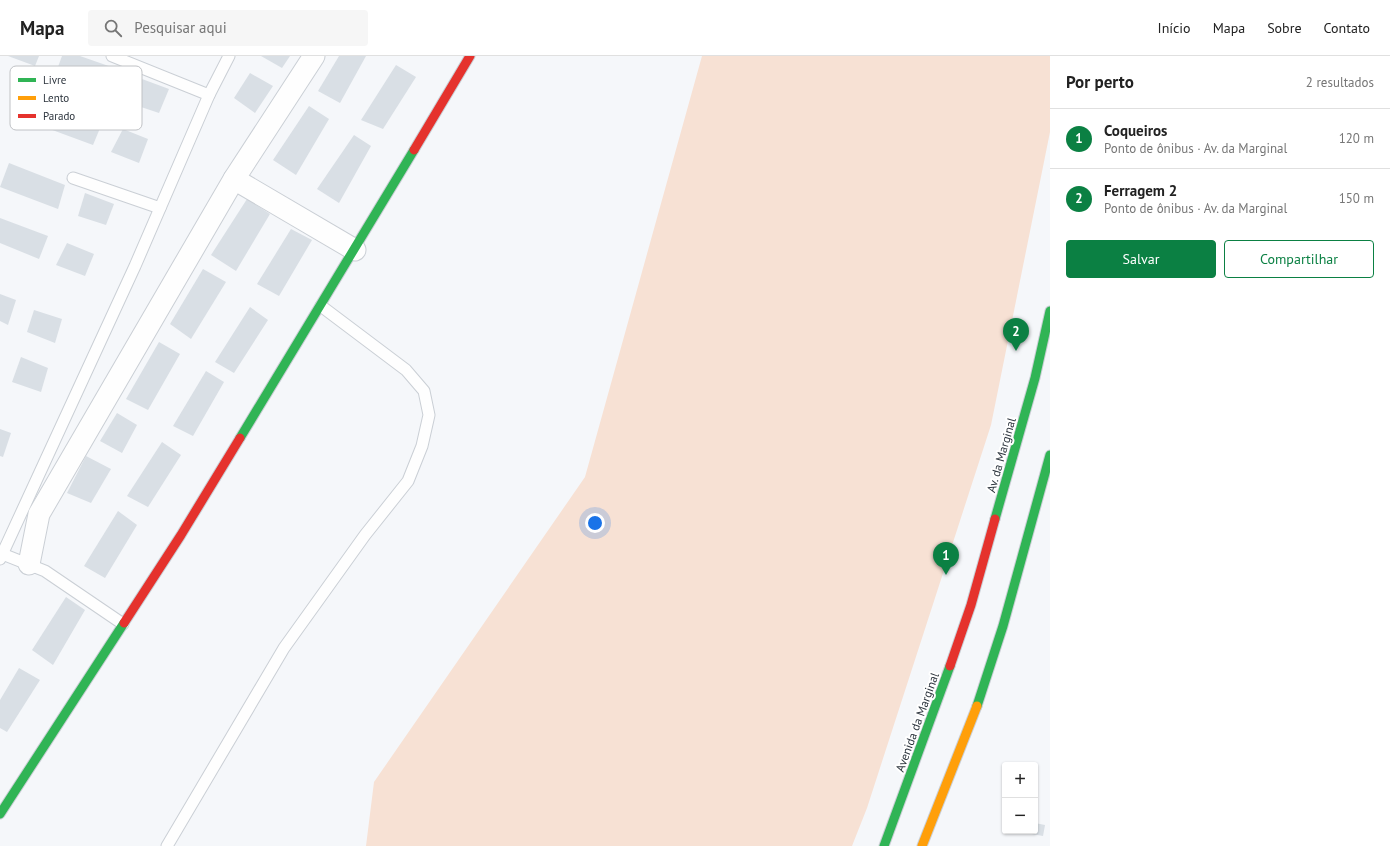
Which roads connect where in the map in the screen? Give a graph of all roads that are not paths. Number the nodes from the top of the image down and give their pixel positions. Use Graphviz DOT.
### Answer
graph roads {
  1 [pos="112,56"];
  2 [pos="229,56"];
  3 [pos="314,56"];
  4 [pos="470,56"];
  5 [pos="137,66"];
  6 [pos="142,68"];
  7 [pos="210,95"];
  8 [pos="73,178"];
  9 [pos="234,179"];
  10 [pos="160,208"];
  11 [pos="355,250"];
  12 [pos="321,306"];
  13 [pos="1050,311"];
  14 [pos="1050,455"];
  15 [pos="1,555"];
  16 [pos="29,564"];
  17 [pos="971,605"];
  18 [pos="123,624"];
  19 [pos="0,814"];
  20 [pos="167,846"];
  21 [pos="884,846"];
  22 [pos="922,846"];
  1 -- 5 [label="lane"];
  2 -- 7 [label="lane"];
  3 -- 9 [label="street"];
  4 -- 11 [label="main road"];
  6 -- 7 [label="lane"];
  7 -- 10 [label="lane"];
  8 -- 10 [label="lane"];
  9 -- 11 [label="street"];
  9 -- 16 [label="street"];
  10 -- 15 [label="lane"];
  11 -- 12 [label="main road"];
  12 -- 18 [label="main road"];
  12 -- 20 [label="lane"];
  13 -- 17 [label="main road, Av. da Marginal"];
  14 -- 22 [label="main road"];
  15 -- 16 [label="lane"];
  16 -- 18 [label="lane"];
  17 -- 21 [label="main road, Avenida da Marginal"];
  18 -- 19 [label="main road"];
}
